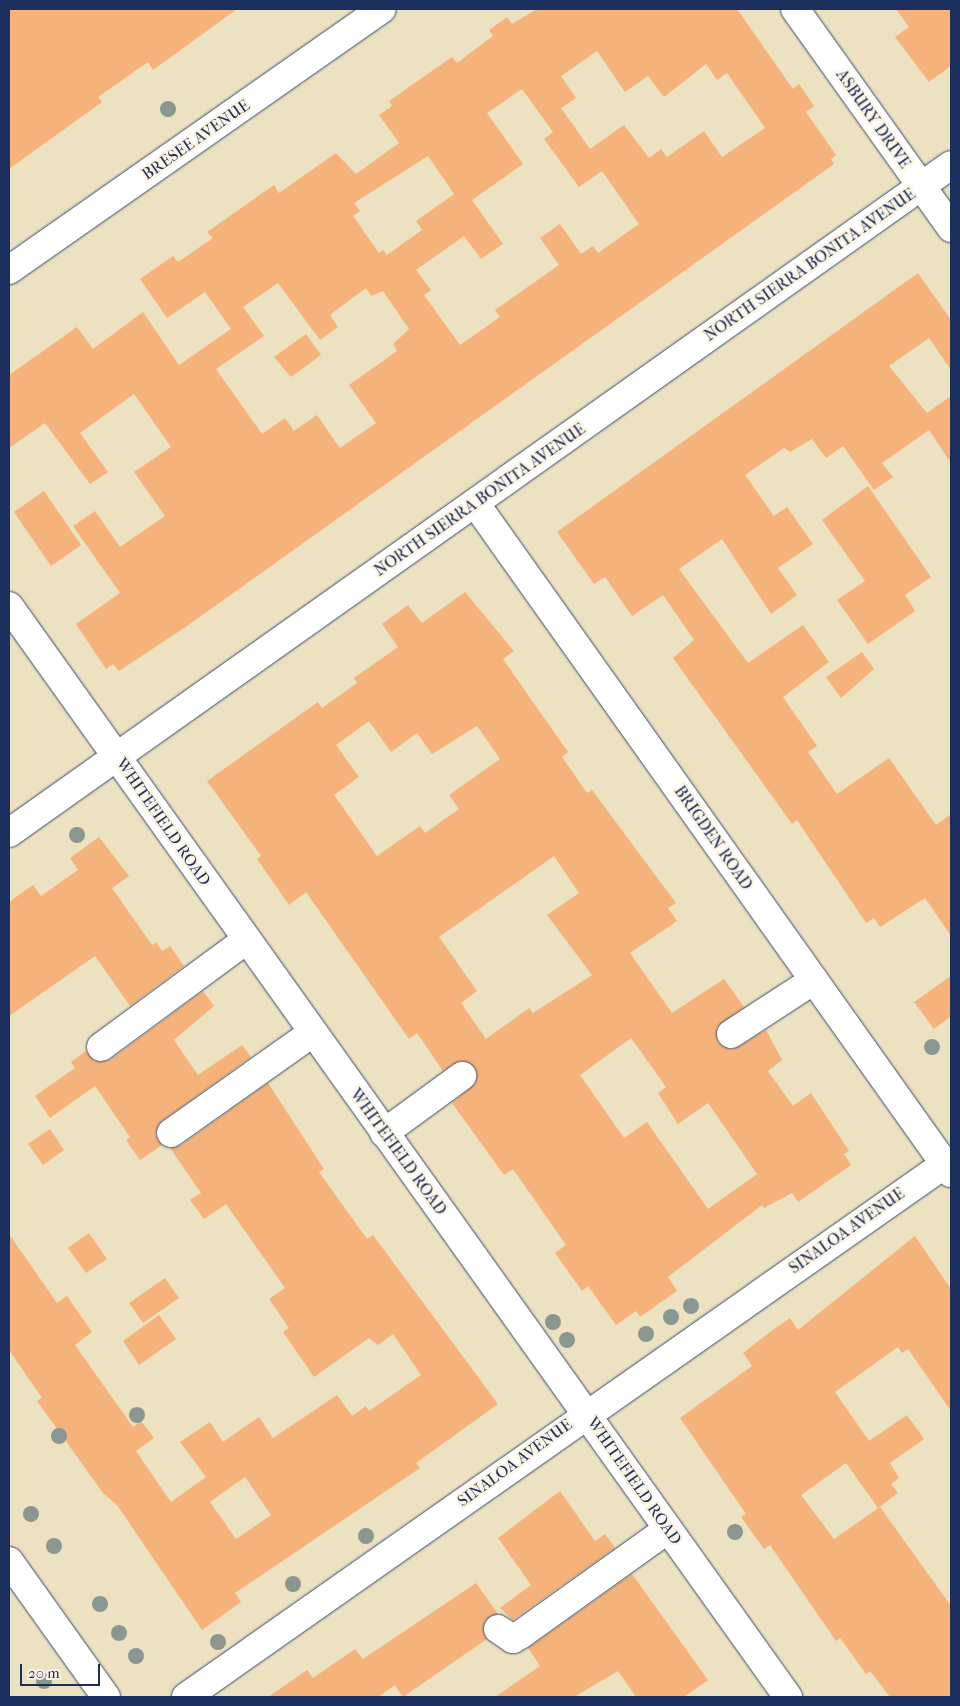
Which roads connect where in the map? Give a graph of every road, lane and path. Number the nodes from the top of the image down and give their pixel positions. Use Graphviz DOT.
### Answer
graph roads {
  1 [pos="382,9"];
  2 [pos="796,9"];
  3 [pos="951,165"];
  4 [pos="921,186"];
  5 [pos="951,228"];
  6 [pos="9,270"];
  7 [pos="475,503"];
  8 [pos="9,606"];
  9 [pos="117,757"];
  10 [pos="9,833"];
  11 [pos="246,940"];
  12 [pos="814,980"];
  13 [pos="312,1033"];
  14 [pos="730,1034"];
  15 [pos="101,1047"];
  16 [pos="462,1076"];
  17 [pos="384,1132"];
  18 [pos="171,1133"];
  19 [pos="948,1168"];
  20 [pos="586,1412"];
  21 [pos="668,1529"];
  22 [pos="9,1561"];
  23 [pos="498,1629"];
  24 [pos="106,1697"];
  25 [pos="186,1697"];
  26 [pos="788,1697"];
  1 -- 6 [label="street, BRESEE AVENUE"];
  2 -- 4 [label="street, ASBURY DRIVE"];
  3 -- 4 [label="street, NORTH SIERRA BONITA AVENUE"];
  4 -- 5 [label="street, ASBURY DRIVE"];
  4 -- 7 [label="street, NORTH SIERRA BONITA AVENUE"];
  7 -- 9 [label="street, NORTH SIERRA BONITA AVENUE"];
  7 -- 12 [label="street, BRIGDEN ROAD"];
  8 -- 9 [label="street, WHITEFIELD ROAD"];
  9 -- 10 [label="street, NORTH SIERRA BONITA AVENUE"];
  9 -- 11 [label="street, WHITEFIELD ROAD"];
  11 -- 13 [label="street, WHITEFIELD ROAD"];
  11 -- 15 [label="street"];
  12 -- 14 [label="street"];
  12 -- 19 [label="street, BRIGDEN ROAD"];
  13 -- 17 [label="street, WHITEFIELD ROAD"];
  13 -- 18 [label="street"];
  16 -- 17 [label="street"];
  17 -- 20 [label="street, WHITEFIELD ROAD"];
  19 -- 20 [label="street, SINALOA AVENUE"];
  20 -- 21 [label="street, WHITEFIELD ROAD"];
  20 -- 25 [label="street, SINALOA AVENUE"];
  21 -- 23 [label="street"];
  21 -- 26 [label="street, WHITEFIELD ROAD"];
  22 -- 24 [label="street"];
}
